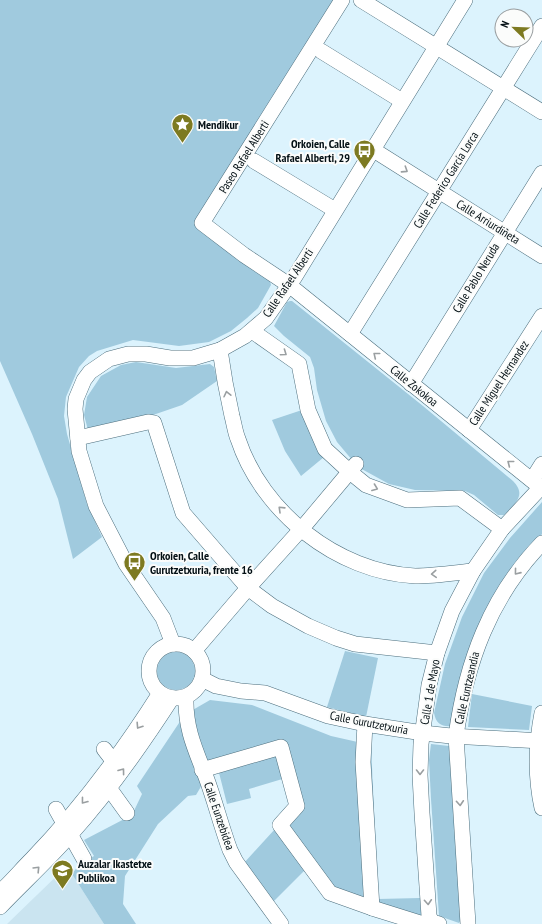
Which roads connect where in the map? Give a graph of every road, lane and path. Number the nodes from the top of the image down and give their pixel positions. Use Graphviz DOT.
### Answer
graph roads {
  1 [pos="342,0"];
  2 [pos="361,0"];
  3 [pos="465,0"];
  4 [pos="542,26"];
  5 [pos="436,46"];
  6 [pos="321,51"];
  7 [pos="503,88"];
  8 [pos="402,101"];
  9 [pos="542,112"];
  10 [pos="372,149"];
  11 [pos="254,161"];
  12 [pos="542,173"];
  13 [pos="440,192"];
  14 [pos="335,210"];
  15 [pos="504,232"];
  16 [pos="542,256"];
  17 [pos="289,284"];
  18 [pos="542,316"];
  19 [pos="252,331"];
  20 [pos="350,334"];
  21 [pos="220,350"];
  22 [pos="411,384"];
  23 [pos="469,430"];
  24 [pos="78,438"];
  25 [pos="542,464"];
  26 [pos="353,468"];
  27 [pos="538,485"];
  28 [pos="302,529"];
  29 [pos="502,529"];
  30 [pos="542,543"];
  31 [pos="473,571"];
  32 [pos="248,588"];
  33 [pos="173,644"];
  34 [pos="194,651"];
  35 [pos="437,653"];
  36 [pos="202,679"];
  37 [pos="173,696"];
  38 [pos="542,713"];
  39 [pos="366,724"];
  40 [pos="423,733"];
  41 [pos="456,736"];
  42 [pos="540,741"];
  43 [pos="104,749"];
  44 [pos="114,762"];
  45 [pos="202,770"];
  46 [pos="109,788"];
  47 [pos="542,808"];
  48 [pos="56,809"];
  49 [pos="127,813"];
  50 [pos="68,829"];
  51 [pos="84,859"];
  52 [pos="0,892"];
  53 [pos="0,907"];
  54 [pos="372,908"];
  55 [pos="431,923"];
  56 [pos="281,924"];
  57 [pos="468,924"];
  1 -- 17 [label="street, Paseo Rafael Alberti"];
  2 -- 5 [label="street"];
  3 -- 5 [label="street, Calle Rafael Alberti"];
  4 -- 7 [label="street, Calle Federico García Lorca"];
  5 -- 7 [label="street"];
  5 -- 8 [label="street, Calle Rafael Alberti"];
  6 -- 8 [label="street"];
  7 -- 9 [label="street"];
  7 -- 13 [label="street, Calle Federico García Lorca"];
  8 -- 10 [label="street, Calle Rafael Alberti"];
  10 -- 13 [label="street, Calle Arriurdiñeta, one-way"];
  10 -- 14 [label="street, Calle Rafael Alberti"];
  11 -- 14 [label="street"];
  12 -- 15 [label="street, Calle Pablo Neruda"];
  13 -- 15 [label="street, Calle Arriurdiñeta"];
  13 -- 20 [label="street, Calle Federico García Lorca"];
  14 -- 17 [label="street, Calle Rafael Alberti"];
  15 -- 16 [label="street, Calle Arriurdiñeta"];
  15 -- 22 [label="street, Calle Pablo Neruda"];
  17 -- 19 [label="street, Calle Rafael Alberti"];
  17 -- 20 [label="street, Calle Zokokoa"];
  18 -- 23 [label="street, Calle Miguel Hernandez"];
  19 -- 21 [label="street, Calle Rafael Alberti"];
  19 -- 26 [label="street, one-way"];
  22 -- 20 [label="street, Calle Zokokoa, one-way"];
  21 -- 24 [label="street, Calle Rafael Alberti"];
  28 -- 21 [label="street, one-way"];
  22 -- 23 [label="street, Calle Zokokoa"];
  27 -- 23 [label="street, Calle Zokokoa, one-way"];
  24 -- 32 [label="street"];
  24 -- 33 [label="street"];
  25 -- 27 [label="street, Calle 1 de Mayo"];
  26 -- 28 [label="street"];
  26 -- 29 [label="street, one-way"];
  27 -- 29 [label="street, Calle 1 de Mayo"];
  31 -- 28 [label="street, one-way"];
  28 -- 32 [label="street"];
  29 -- 31 [label="street, Calle 1 de Mayo"];
  30 -- 41 [label="street, Calle Euntzeandia, one-way"];
  31 -- 35 [label="street, Calle 1 de Mayo"];
  32 -- 34 [label="street"];
  32 -- 35 [label="street"];
  33 -- 34 [label="street"];
  33 -- 37 [label="street"];
  34 -- 36 [label="street"];
  35 -- 40 [label="street, Calle 1 de Mayo"];
  36 -- 37 [label="street"];
  36 -- 39 [label="street, Calle Gurutzetxuria"];
  37 -- 44 [label="street, one-way"];
  37 -- 45 [label="street, Calle Eunzebidea"];
  46 -- 37 [label="street, one-way"];
  38 -- 42 [label="street"];
  39 -- 40 [label="street, Calle Gurutzetxuria"];
  39 -- 54 [label="street"];
  40 -- 41 [label="street, Calle Gurutzetxuria"];
  40 -- 55 [label="street, Calle 1 de Mayo, one-way"];
  41 -- 42 [label="street, Calle Gurutzetxuria"];
  41 -- 57 [label="street, Calle Euntzeandia, one-way"];
  42 -- 47 [label="street"];
  43 -- 44 [label="street"];
  44 -- 50 [label="street, one-way"];
  45 -- 54 [label="street"];
  45 -- 56 [label="street, Calle Eunzebidea"];
  46 -- 49 [label="street"];
  46 -- 50 [label="street"];
  48 -- 50 [label="street"];
  50 -- 51 [label="street"];
  50 -- 52 [label="street"];
  53 -- 50 [label="street, one-way"];
  54 -- 55 [label="street"];
}
